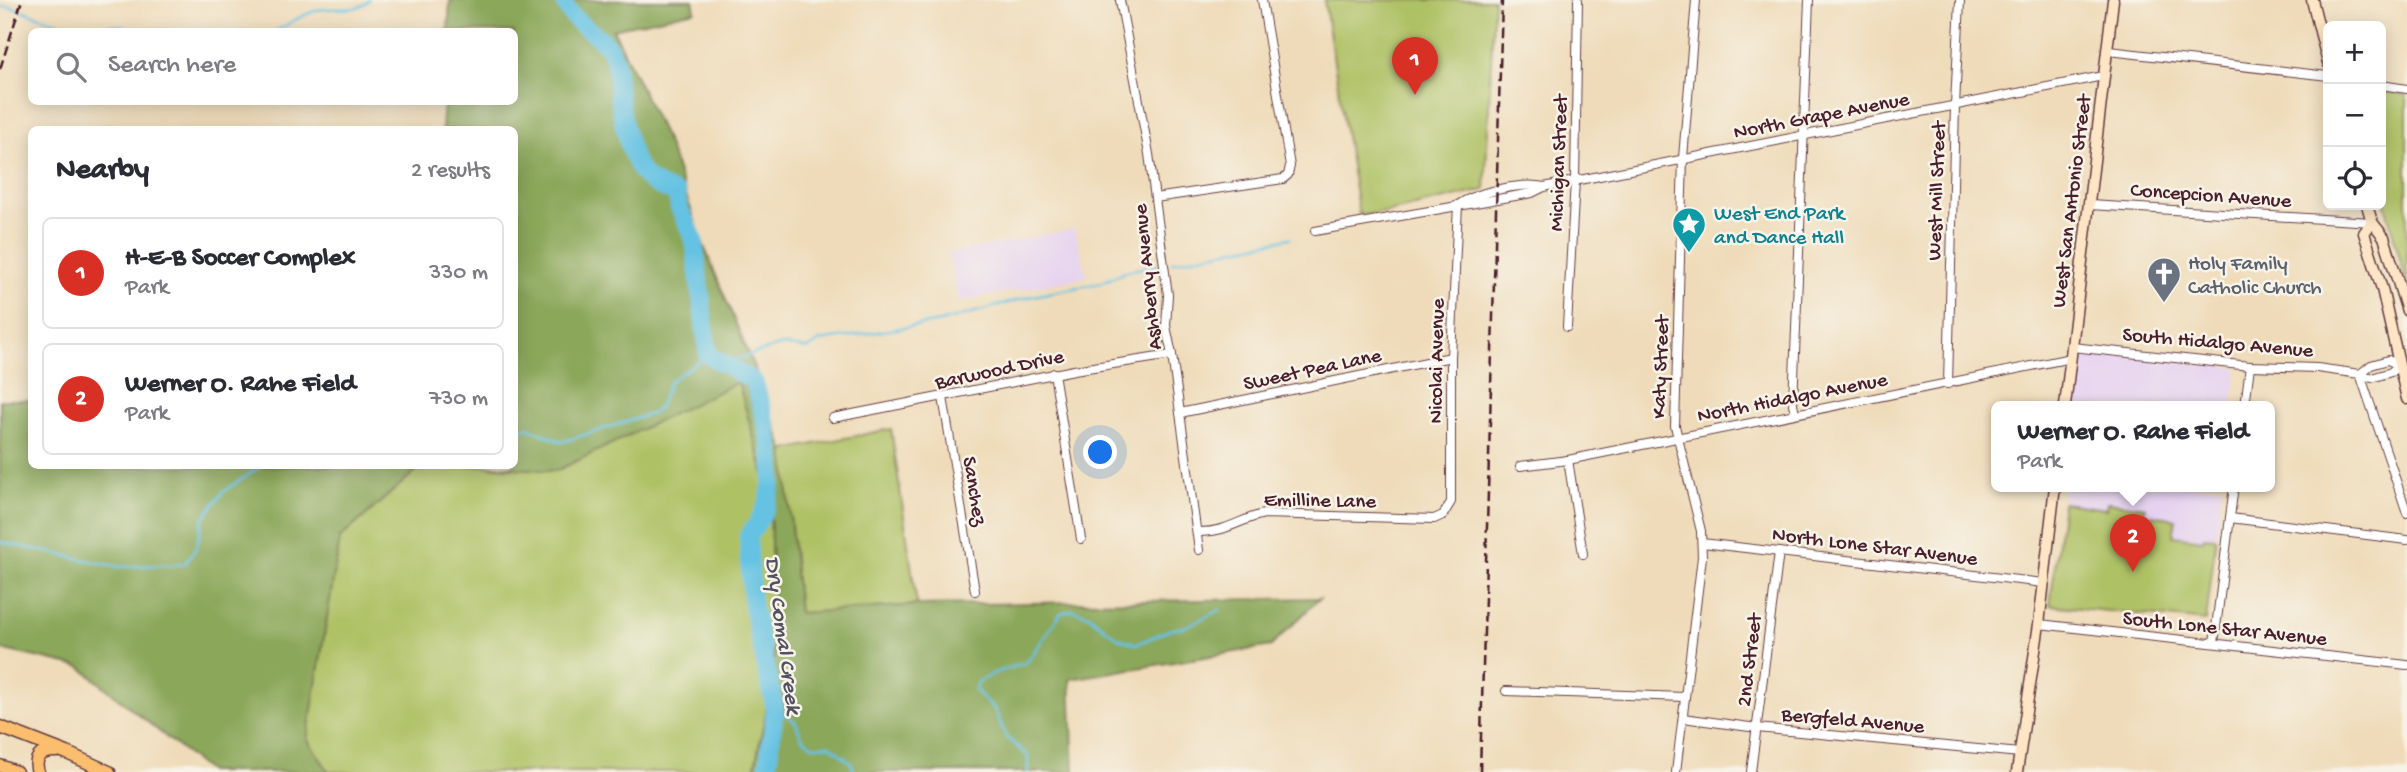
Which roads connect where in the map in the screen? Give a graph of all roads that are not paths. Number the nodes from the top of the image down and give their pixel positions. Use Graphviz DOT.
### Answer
graph roads {
  1 [pos="1120,0"];
  2 [pos="1262,0"];
  3 [pos="1578,0"];
  4 [pos="1696,0"];
  5 [pos="1809,0"];
  6 [pos="1960,0"];
  7 [pos="2113,0"];
  8 [pos="2312,0"];
  9 [pos="2323,43"];
  10 [pos="2109,51"];
  11 [pos="2323,75"];
  12 [pos="2103,76"];
  13 [pos="2386,86"];
  14 [pos="2407,89"];
  15 [pos="1955,106"];
  16 [pos="1803,136"];
  17 [pos="1683,158"];
  18 [pos="1576,180"];
  19 [pos="1155,198"];
  20 [pos="1458,205"];
  21 [pos="2090,205"];
  22 [pos="2368,210"];
  23 [pos="2372,222"];
  24 [pos="1315,231"];
  25 [pos="2407,311"];
  26 [pos="1567,327"];
  27 [pos="2071,353"];
  28 [pos="1172,355"];
  29 [pos="1451,357"];
  30 [pos="2403,364"];
  31 [pos="2250,366"];
  32 [pos="1054,373"];
  33 [pos="2361,374"];
  34 [pos="1948,384"];
  35 [pos="943,397"];
  36 [pos="2407,399"];
  37 [pos="2066,401"];
  38 [pos="2246,401"];
  39 [pos="1795,412"];
  40 [pos="1180,413"];
  41 [pos="833,418"];
  42 [pos="1677,437"];
  43 [pos="1569,460"];
  44 [pos="1520,466"];
  45 [pos="2054,492"];
  46 [pos="2233,492"];
  47 [pos="2407,513"];
  48 [pos="1443,515"];
  49 [pos="2230,518"];
  50 [pos="1198,532"];
  51 [pos="1081,538"];
  52 [pos="2407,540"];
  53 [pos="1702,542"];
  54 [pos="1199,550"];
  55 [pos="1779,552"];
  56 [pos="1583,554"];
  57 [pos="2044,583"];
  58 [pos="975,591"];
  59 [pos="2039,624"];
  60 [pos="2214,643"];
  61 [pos="2407,665"];
  62 [pos="1506,691"];
  63 [pos="1685,697"];
  64 [pos="1683,718"];
  65 [pos="0,727"];
  66 [pos="1757,728"];
  67 [pos="2020,753"];
  68 [pos="74,756"];
  69 [pos="0,766"];
  70 [pos="16,772"];
  71 [pos="38,772"];
  72 [pos="108,772"];
  73 [pos="1676,772"];
  74 [pos="1751,772"];
  75 [pos="2017,772"];
  1 -- 19 [label="street, Ashberry Avenue"];
  2 -- 19 [label="street"];
  3 -- 18 [label="street, Michigan Street"];
  4 -- 17 [label="street, Katy Street"];
  5 -- 16 [label="street"];
  6 -- 15 [label="street, West Mill Street"];
  7 -- 10 [label="street, West San Antonio Street"];
  8 -- 9 [label="street"];
  10 -- 11 [label="street"];
  10 -- 12 [label="street, West San Antonio Street"];
  12 -- 15 [label="street, North Grape Avenue"];
  12 -- 21 [label="street, West San Antonio Street"];
  13 -- 14 [label="street"];
  15 -- 16 [label="street, North Grape Avenue"];
  15 -- 34 [label="street, West Mill Street"];
  16 -- 17 [label="street, North Grape Avenue"];
  16 -- 39 [label="street"];
  17 -- 18 [label="street, North Grape Avenue"];
  17 -- 42 [label="street, Katy Street"];
  18 -- 20 [label="street, North Grape Avenue"];
  18 -- 26 [label="street, Michigan Street"];
  19 -- 28 [label="street, Ashberry Avenue"];
  20 -- 24 [label="street, North Grape Avenue"];
  20 -- 29 [label="street, Nicolai Avenue"];
  21 -- 23 [label="street, Concepcion Avenue"];
  21 -- 27 [label="street, West San Antonio Street"];
  22 -- 23 [label="street"];
  23 -- 25 [label="street"];
  23 -- 30 [label="street"];
  27 -- 31 [label="street, South Hidalgo Avenue"];
  27 -- 34 [label="street, North Hidalgo Avenue"];
  27 -- 37 [label="street, West San Antonio Street"];
  28 -- 32 [label="street, Barwood Drive"];
  28 -- 40 [label="street, Ashberry Avenue"];
  29 -- 40 [label="street, Sweet Pea Lane"];
  29 -- 48 [label="street, Nicolai Avenue"];
  30 -- 33 [label="street, South Hidalgo Avenue"];
  30 -- 36 [label="street"];
  31 -- 33 [label="street, South Hidalgo Avenue"];
  31 -- 38 [label="street"];
  32 -- 35 [label="street, Barwood Drive"];
  32 -- 51 [label="street"];
  33 -- 47 [label="street"];
  34 -- 39 [label="street, North Hidalgo Avenue"];
  35 -- 41 [label="street, Barwood Drive"];
  35 -- 58 [label="street, Sanchez"];
  39 -- 42 [label="street, North Hidalgo Avenue"];
  40 -- 50 [label="street, Ashberry Avenue"];
  42 -- 43 [label="street, North Hidalgo Avenue"];
  42 -- 53 [label="street, Katy Street"];
  43 -- 44 [label="street, North Hidalgo Avenue"];
  43 -- 56 [label="street"];
  45 -- 57 [label="street"];
  46 -- 49 [label="street"];
  48 -- 50 [label="street, Emilline Lane"];
  49 -- 52 [label="street"];
  49 -- 60 [label="street"];
  50 -- 54 [label="street, Ashberry Avenue"];
  53 -- 55 [label="street, North Lone Star Avenue"];
  53 -- 63 [label="street, Katy Street"];
  55 -- 57 [label="street, North Lone Star Avenue"];
  55 -- 66 [label="street, 2nd Street"];
  57 -- 59 [label="street"];
  59 -- 60 [label="street, South Lone Star Avenue"];
  59 -- 67 [label="street"];
  60 -- 61 [label="street, South Lone Star Avenue"];
  62 -- 63 [label="street"];
  63 -- 64 [label="street, Katy Street"];
  64 -- 66 [label="street, Bergfeld Avenue"];
  64 -- 73 [label="street, Katy Street"];
  65 -- 68 [label="main road"];
  66 -- 67 [label="street, Bergfeld Avenue"];
  66 -- 74 [label="street, 2nd Street"];
  67 -- 75 [label="street"];
  68 -- 71 [label="main road"];
  68 -- 72 [label="main road"];
  69 -- 70 [label="main road"];
}
